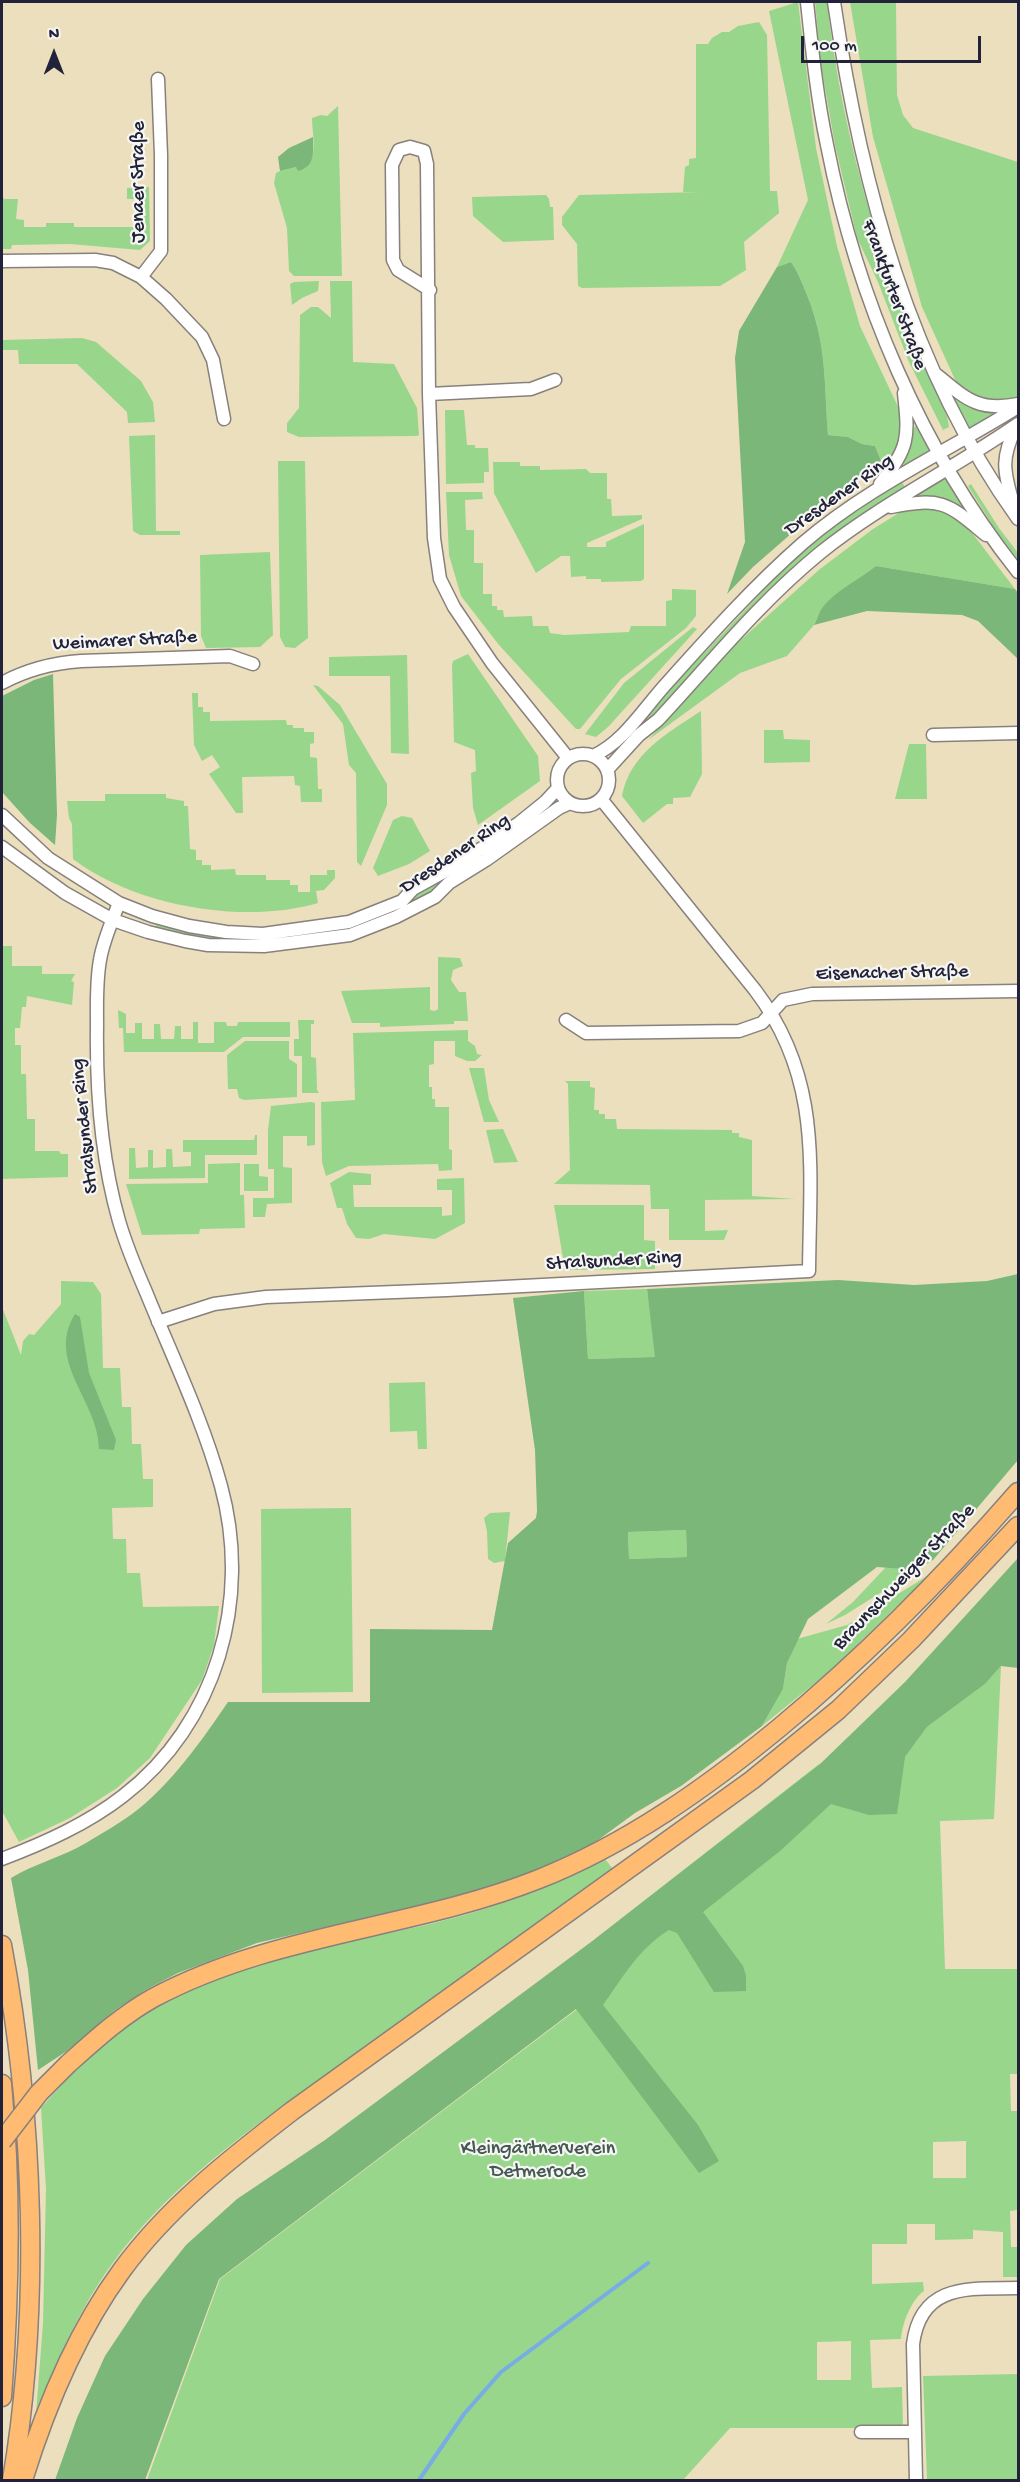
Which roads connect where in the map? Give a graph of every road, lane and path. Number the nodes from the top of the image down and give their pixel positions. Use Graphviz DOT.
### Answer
graph roads {
  1 [pos="807,2"];
  2 [pos="834,2"];
  3 [pos="158,80"];
  4 [pos="2,261"];
  5 [pos="141,277"];
  6 [pos="430,290"];
  7 [pos="934,373"];
  8 [pos="555,380"];
  9 [pos="903,382"];
  10 [pos="429,394"];
  11 [pos="1018,406"];
  12 [pos="224,419"];
  13 [pos="1018,424"];
  14 [pos="967,438"];
  15 [pos="975,452"];
  16 [pos="939,453"];
  17 [pos="948,469"];
  18 [pos="876,490"];
  19 [pos="884,508"];
  20 [pos="1017,517"];
  21 [pos="997,544"];
  22 [pos="1018,572"];
  23 [pos="253,664"];
  24 [pos="2,683"];
  25 [pos="1018,733"];
  26 [pos="933,735"];
  27 [pos="593,756"];
  28 [pos="568,758"];
  29 [pos="607,770"];
  30 [pos="558,788"];
  31 [pos="601,799"];
  32 [pos="570,803"];
  33 [pos="2,815"];
  34 [pos="2,847"];
  35 [pos="119,903"];
  36 [pos="113,920"];
  37 [pos="1018,991"];
  38 [pos="772,1012"];
  39 [pos="566,1020"];
  40 [pos="158,1322"];
  41 [pos="1018,1492"];
  42 [pos="1018,1526"];
  43 [pos="2,1859"];
  44 [pos="2,1944"];
  45 [pos="2,2084"];
  46 [pos="2,2141"];
  47 [pos="1018,2288"];
  48 [pos="2,2397"];
  49 [pos="861,2432"];
  50 [pos="915,2432"];
  51 [pos="12,2481"];
  52 [pos="23,2481"];
  53 [pos="916,2481"];
  1 -- 9 [label="street, Frankfurter Straße"];
  2 -- 7 [label="street, Frankfurter Straße"];
  3 -- 5 [label="street, Jenaer Straße"];
  4 -- 5 [label="street, Jenaer Straße"];
  5 -- 12 [label="street, Jenaer Straße"];
  6 -- 6 [label="street"];
  6 -- 10 [label="street"];
  7 -- 11 [label="street"];
  7 -- 14 [label="street, Frankfurter Straße"];
  8 -- 10 [label="street"];
  9 -- 16 [label="street, Frankfurter Straße"];
  9 -- 18 [label="street"];
  10 -- 28 [label="street"];
  11 -- 14 [label="street, Dresdener Ring"];
  13 -- 15 [label="street, Dresdener Ring"];
  13 -- 20 [label="street"];
  14 -- 15 [label="street, Frankfurter Straße"];
  14 -- 16 [label="street, Dresdener Ring"];
  15 -- 17 [label="street, Dresdener Ring"];
  15 -- 20 [label="street, Frankfurter Straße"];
  16 -- 17 [label="street, Frankfurter Straße"];
  16 -- 18 [label="street, Dresdener Ring"];
  17 -- 19 [label="street, Dresdener Ring"];
  17 -- 21 [label="street, Frankfurter Straße"];
  18 -- 27 [label="street, Dresdener Ring"];
  19 -- 21 [label="street"];
  19 -- 29 [label="street, Dresdener Ring"];
  21 -- 22 [label="street, Frankfurter Straße"];
  23 -- 24 [label="street, Weimarer Straße"];
  25 -- 26 [label="street"];
  27 -- 28 [label="street, Dresdener Ring"];
  27 -- 29 [label="street"];
  28 -- 30 [label="street, Dresdener Ring"];
  29 -- 31 [label="street"];
  30 -- 32 [label="street"];
  30 -- 35 [label="street, Dresdener Ring"];
  31 -- 32 [label="street, Dresdener Ring"];
  31 -- 38 [label="street, Stralsunder Ring"];
  32 -- 36 [label="street, Dresdener Ring"];
  33 -- 35 [label="street, Dresdener Ring"];
  34 -- 36 [label="street, Dresdener Ring"];
  35 -- 36 [label="street"];
  36 -- 40 [label="street, Stralsunder Ring"];
  37 -- 38 [label="street, Eisenacher Straße"];
  38 -- 39 [label="street"];
  38 -- 40 [label="street, Stralsunder Ring"];
  40 -- 43 [label="street, Stralsunder Ring"];
  41 -- 46 [label="highway, Braunschweiger Straße, bridge"];
  42 -- 52 [label="highway"];
  44 -- 51 [label="highway"];
  45 -- 48 [label="highway"];
  47 -- 50 [label="street"];
  49 -- 50 [label="street"];
  50 -- 53 [label="street"];
}
